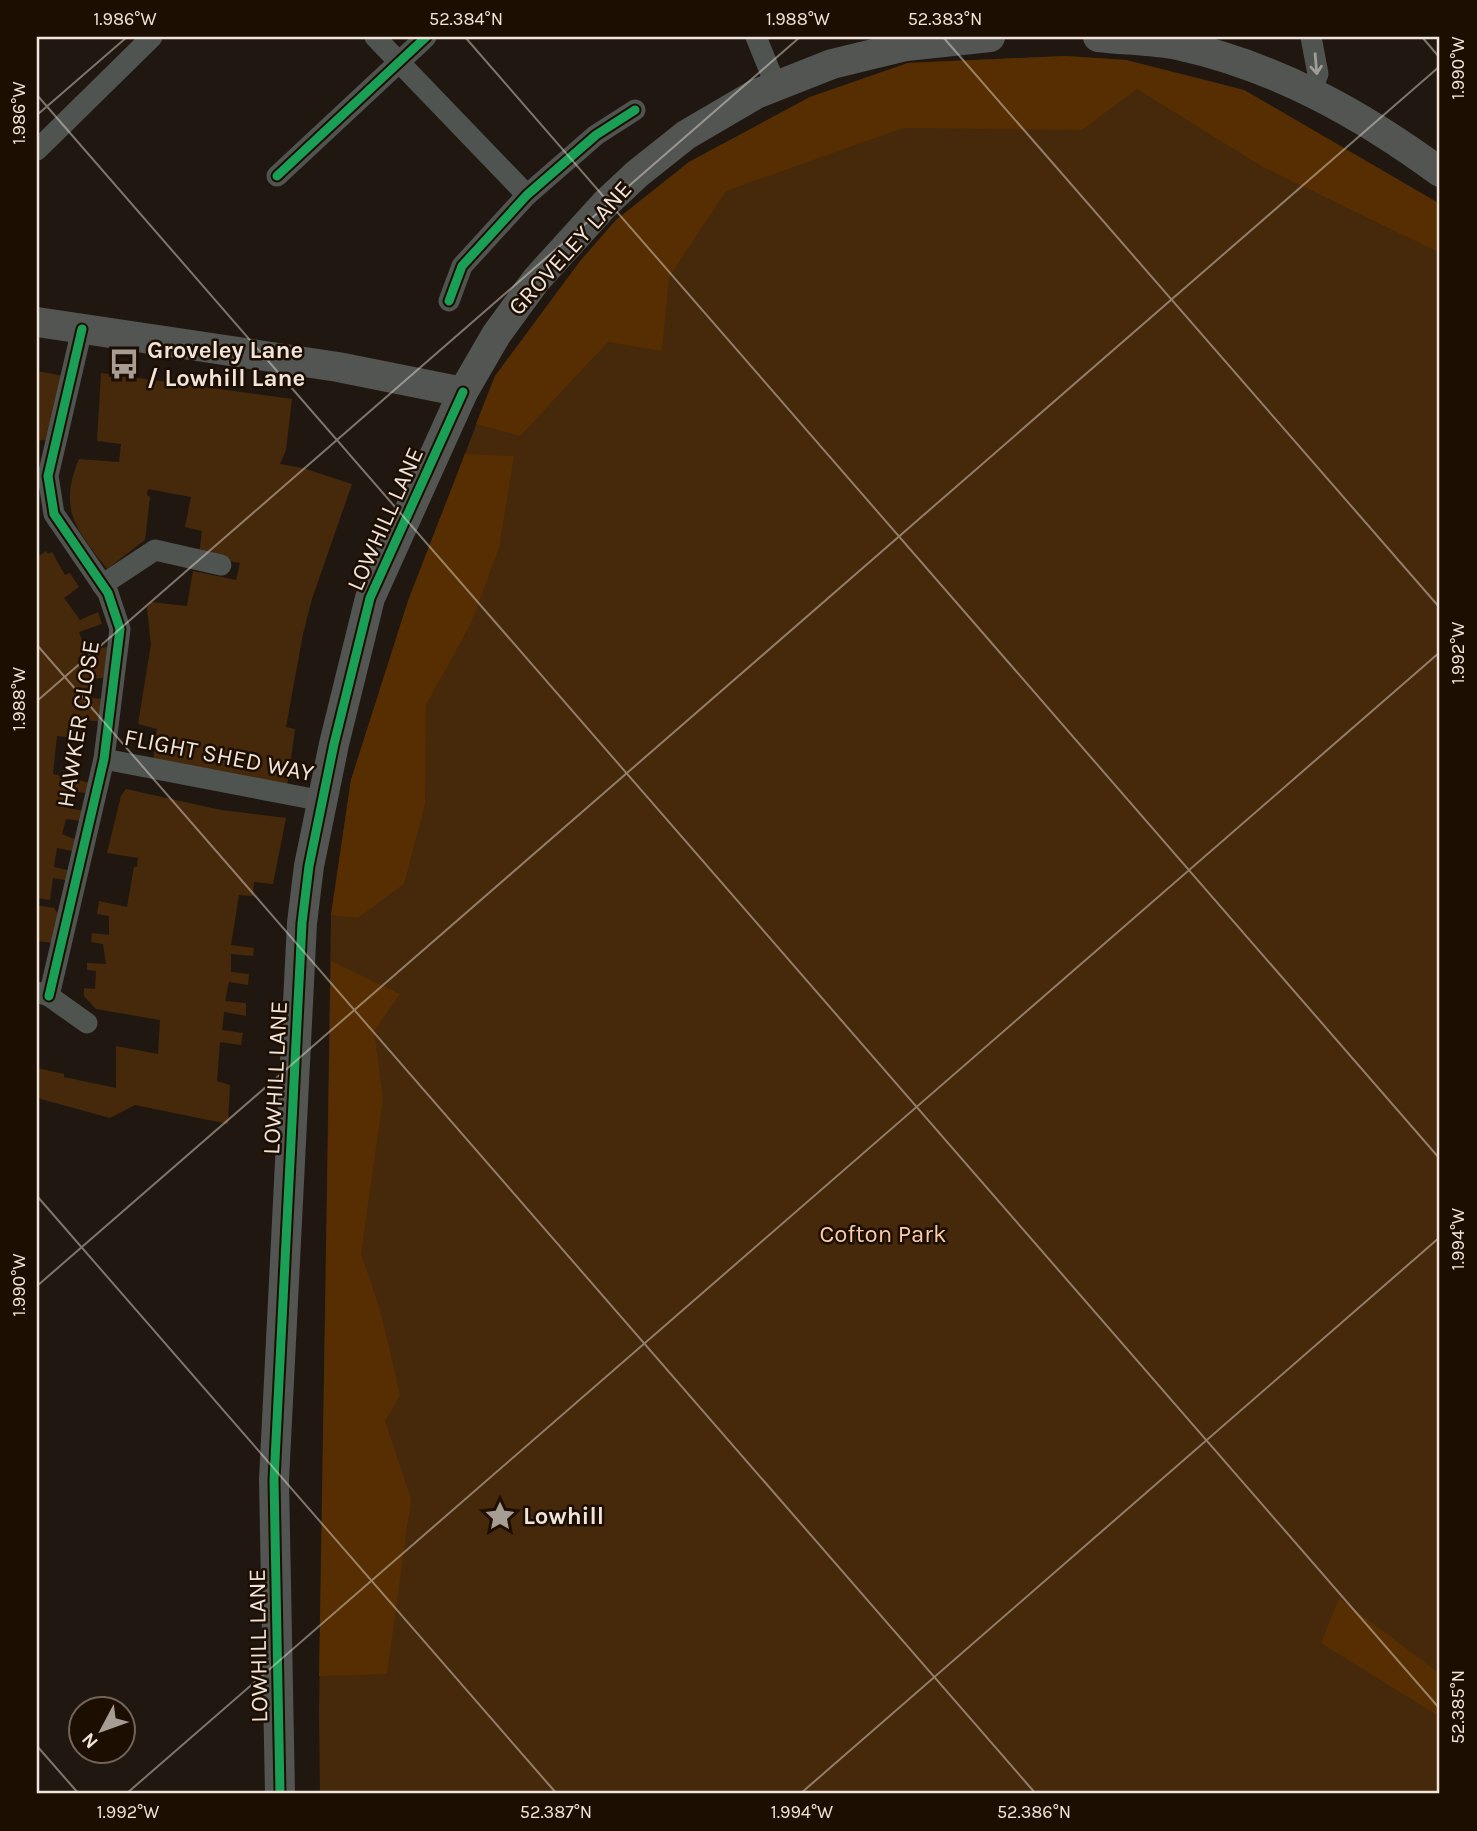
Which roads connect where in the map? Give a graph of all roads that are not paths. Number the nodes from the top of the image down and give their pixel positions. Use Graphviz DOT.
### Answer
graph roads {
  1 [pos="152,37"];
  2 [pos="375,37"];
  3 [pos="425,37"];
  4 [pos="756,37"];
  5 [pos="990,37"];
  6 [pos="1098,37"];
  7 [pos="1311,37"];
  8 [pos="1186,41"];
  9 [pos="398,61"];
  10 [pos="776,86"];
  11 [pos="1311,91"];
  12 [pos="635,110"];
  13 [pos="37,150"];
  14 [pos="1440,172"];
  15 [pos="276,176"];
  16 [pos="527,195"];
  17 [pos="449,301"];
  18 [pos="37,323"];
  19 [pos="82,329"];
  20 [pos="463,391"];
  21 [pos="221,565"];
  22 [pos="102,585"];
  23 [pos="104,760"];
  24 [pos="323,801"];
  25 [pos="43,994"];
  26 [pos="87,1023"];
  27 [pos="281,1794"];
  1 -- 13 [label="street"];
  2 -- 9 [label="street"];
  3 -- 9 [label="street"];
  4 -- 10 [label="street"];
  5 -- 10 [label="main road, GROVELEY LANE"];
  6 -- 8 [label="main road"];
  7 -- 11 [label="street, one-way"];
  8 -- 11 [label="main road"];
  9 -- 15 [label="street"];
  9 -- 16 [label="street"];
  10 -- 20 [label="main road, GROVELEY LANE"];
  11 -- 14 [label="main road"];
  12 -- 16 [label="street"];
  16 -- 17 [label="street"];
  18 -- 19 [label="main road"];
  19 -- 20 [label="main road"];
  19 -- 22 [label="street, HAWKER CLOSE"];
  20 -- 24 [label="main road, LOWHILL LANE"];
  21 -- 22 [label="street"];
  22 -- 23 [label="street, HAWKER CLOSE"];
  23 -- 24 [label="street, FLIGHT SHED WAY"];
  23 -- 25 [label="street, HAWKER CLOSE"];
  24 -- 27 [label="main road, LOWHILL LANE"];
  25 -- 26 [label="street, HAWKER CLOSE"];
}
